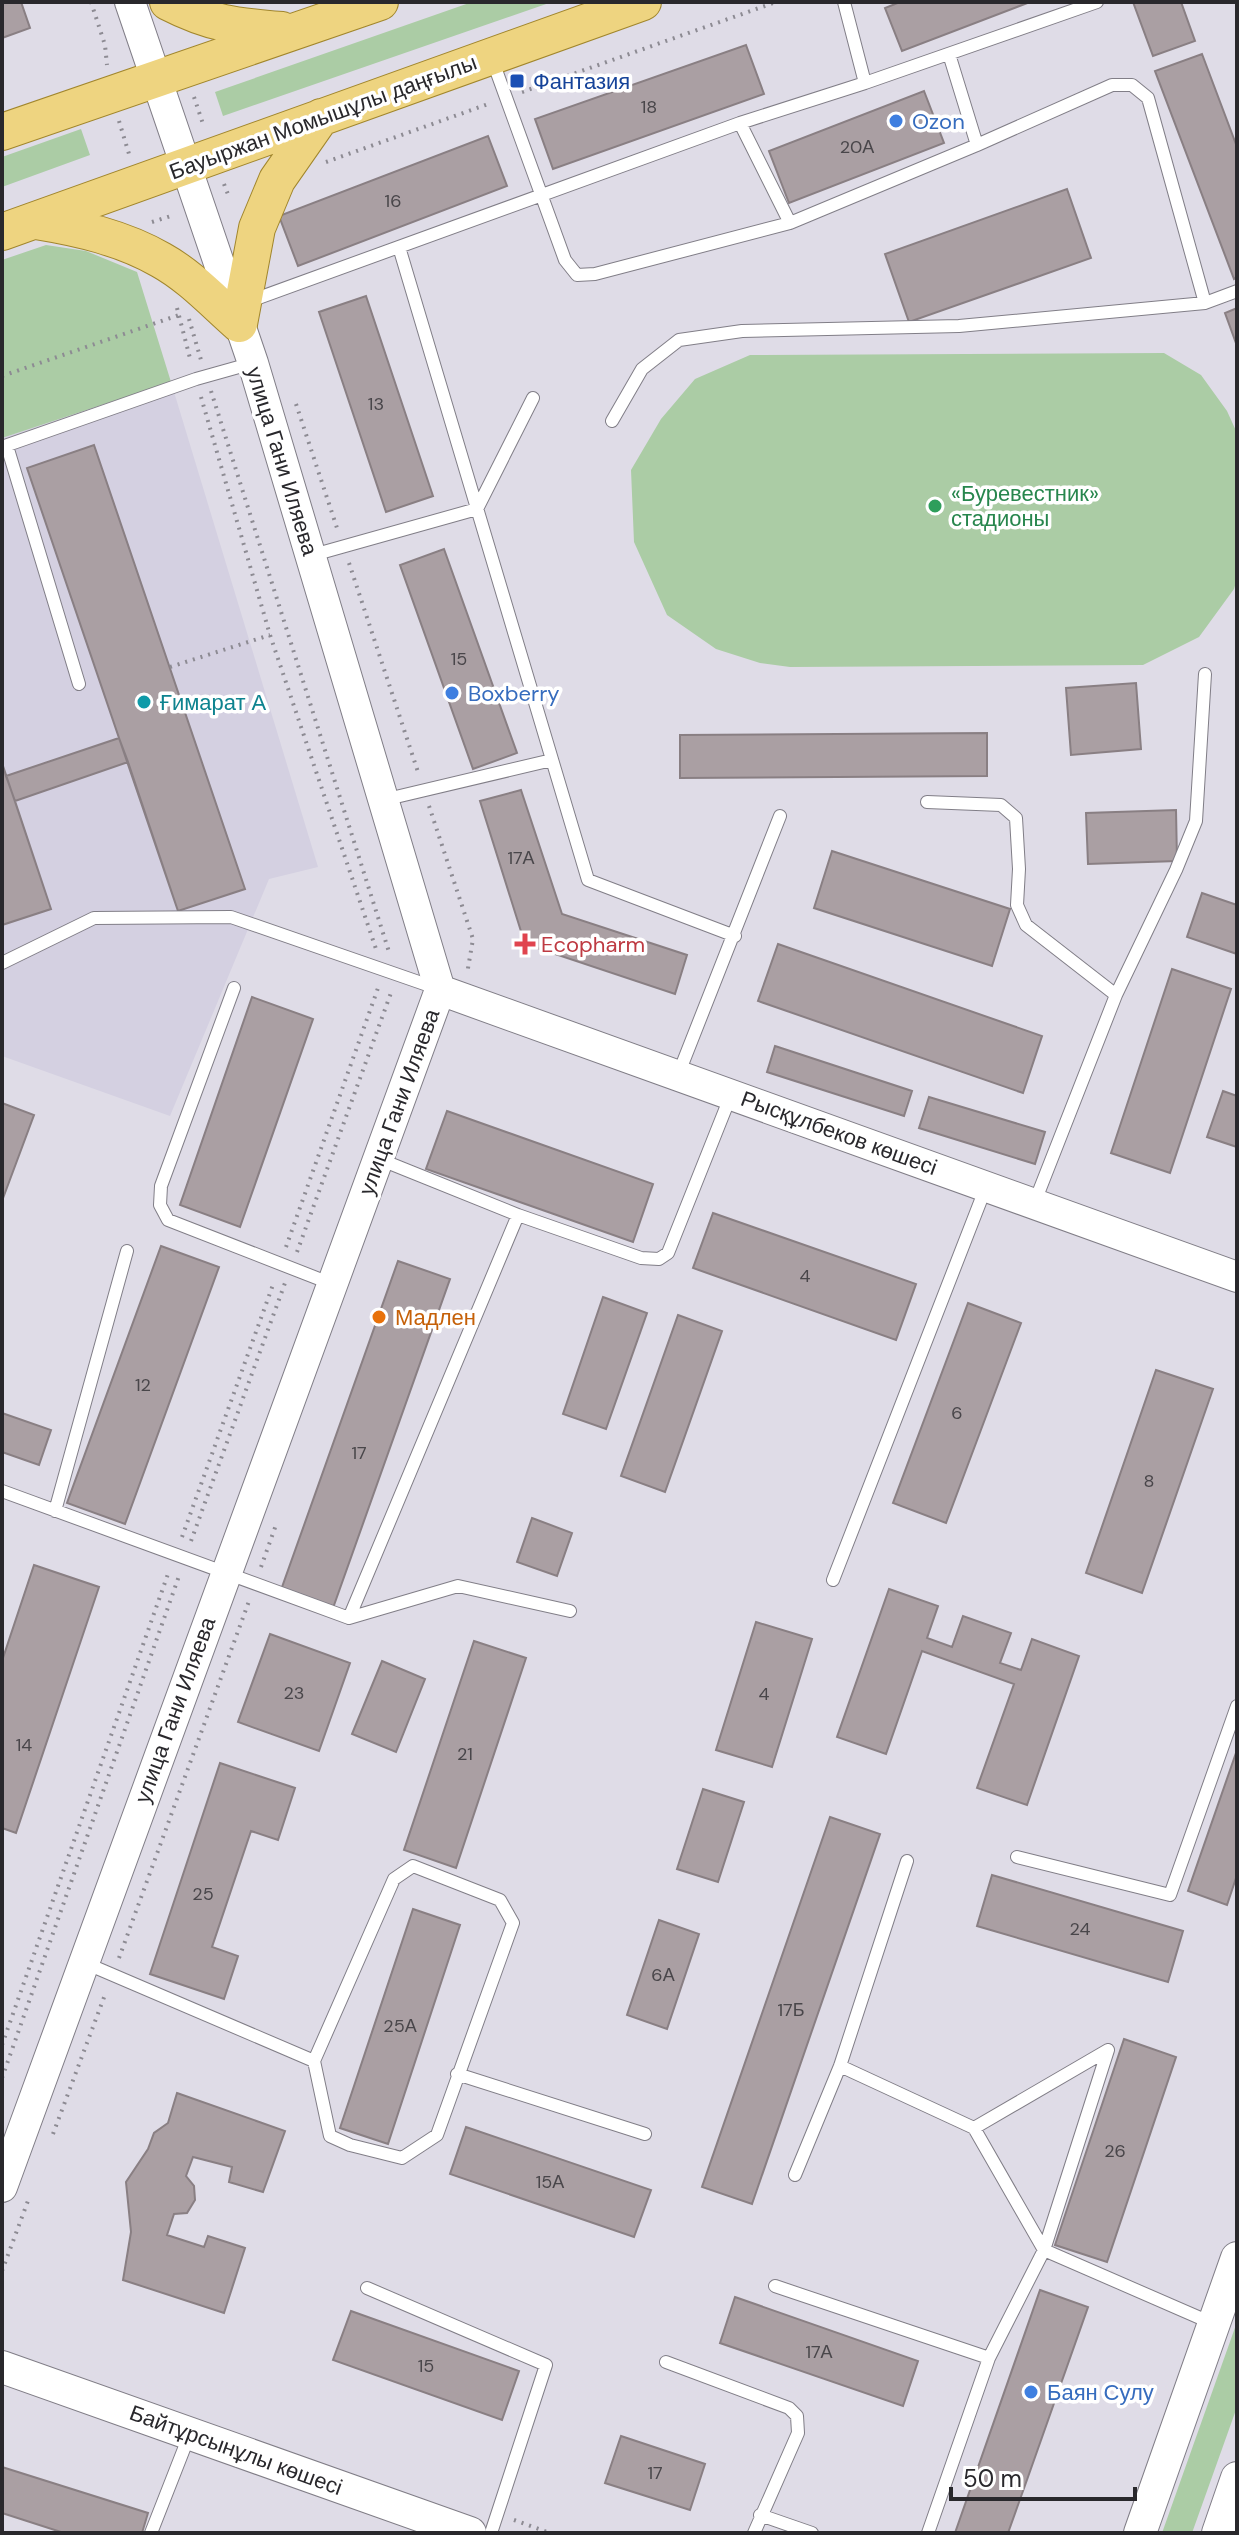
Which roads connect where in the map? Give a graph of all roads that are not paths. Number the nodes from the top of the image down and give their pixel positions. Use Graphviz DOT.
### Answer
graph roads {
  1 [pos="130,2"];
  2 [pos="168,2"];
  3 [pos="380,2"];
  4 [pos="643,2"];
  5 [pos="844,2"];
  6 [pos="1097,2"];
  7 [pos="296,32"];
  8 [pos="949,54"];
  9 [pos="491,57"];
  10 [pos="170,74"];
  11 [pos="865,83"];
  12 [pos="321,117"];
  13 [pos="740,123"];
  14 [pos="2,132"];
  15 [pos="977,145"];
  16 [pos="201,161"];
  17 [pos="541,195"];
  18 [pos="790,223"];
  19 [pos="18,226"];
  20 [pos="399,247"];
  21 [pos="1237,291"];
  22 [pos="1205,303"];
  23 [pos="241,314"];
  24 [pos="253,363"];
  25 [pos="533,398"];
  26 [pos="612,421"];
  27 [pos="477,509"];
  28 [pos="306,557"];
  29 [pos="1205,674"];
  30 [pos="79,684"];
  31 [pos="552,760"];
  32 [pos="383,800"];
  33 [pos="927,802"];
  34 [pos="780,816"];
  35 [pos="735,936"];
  36 [pos="2,963"];
  37 [pos="234,988"];
  38 [pos="440,990"];
  39 [pos="1116,995"];
  40 [pos="678,1075"];
  41 [pos="731,1095"];
  42 [pos="379,1159"];
  43 [pos="986,1187"];
  44 [pos="1034,1204"];
  45 [pos="518,1215"];
  46 [pos="127,1251"];
  47 [pos="1237,1277"];
  48 [pos="332,1284"];
  49 [pos="2,1491"];
  50 [pos="55,1511"];
  51 [pos="225,1574"];
  52 [pos="833,1580"];
  53 [pos="570,1611"];
  54 [pos="349,1618"];
  55 [pos="1237,1706"];
  56 [pos="1017,1857"];
  57 [pos="907,1861"];
  58 [pos="84,1963"];
  59 [pos="314,2061"];
  60 [pos="840,2066"];
  61 [pos="457,2074"];
  62 [pos="974,2128"];
  63 [pos="645,2134"];
  64 [pos="795,2175"];
  65 [pos="2,2187"];
  66 [pos="1044,2250"];
  67 [pos="1237,2258"];
  68 [pos="775,2286"];
  69 [pos="367,2288"];
  70 [pos="1214,2324"];
  71 [pos="989,2358"];
  72 [pos="666,2362"];
  73 [pos="2,2367"];
  74 [pos="190,2433"];
  75 [pos="1237,2478"];
  76 [pos="760,2515"];
  77 [pos="454,2530"];
  78 [pos="151,2533"];
  79 [pos="491,2533"];
  80 [pos="754,2533"];
  81 [pos="812,2533"];
  82 [pos="928,2533"];
  83 [pos="1140,2533"];
  84 [pos="1218,2533"];
  1 -- 10 [label="street, улица Гани Иляева"];
  2 -- 7 [label="main road"];
  3 -- 7 [label="main road"];
  4 -- 9 [label="main road, Бауыржан Момышұлы даңғылы"];
  5 -- 11 [label="lane"];
  6 -- 8 [label="lane"];
  7 -- 10 [label="main road"];
  8 -- 11 [label="lane"];
  8 -- 15 [label="lane"];
  9 -- 12 [label="main road, Бауыржан Момышұлы даңғылы"];
  9 -- 17 [label="lane"];
  10 -- 14 [label="main road"];
  10 -- 16 [label="street, улица Гани Иляева"];
  11 -- 13 [label="lane"];
  12 -- 16 [label="main road, Бауыржан Момышұлы даңғылы"];
  12 -- 23 [label="main road"];
  13 -- 17 [label="lane"];
  13 -- 18 [label="lane"];
  15 -- 18 [label="lane"];
  15 -- 22 [label="lane"];
  16 -- 19 [label="main road, Бауыржан Момышұлы даңғылы"];
  16 -- 23 [label="street, улица Гани Иляева"];
  17 -- 18 [label="lane"];
  17 -- 20 [label="lane"];
  19 -- 23 [label="main road"];
  20 -- 23 [label="lane"];
  20 -- 27 [label="lane"];
  21 -- 22 [label="lane"];
  22 -- 26 [label="lane"];
  23 -- 24 [label="street, улица Гани Иляева"];
  24 -- 28 [label="street, улица Гани Иляева"];
  24 -- 30 [label="lane"];
  25 -- 27 [label="lane"];
  27 -- 28 [label="lane"];
  27 -- 31 [label="lane"];
  28 -- 32 [label="street, улица Гани Иляева"];
  29 -- 39 [label="lane"];
  31 -- 32 [label="lane"];
  31 -- 35 [label="lane"];
  32 -- 38 [label="street, улица Гани Иляева"];
  33 -- 39 [label="lane"];
  34 -- 35 [label="lane"];
  35 -- 40 [label="lane"];
  36 -- 38 [label="lane"];
  37 -- 48 [label="lane"];
  38 -- 40 [label="street, Рысқұлбеков көшесі"];
  38 -- 42 [label="street, улица Гани Иляева"];
  39 -- 44 [label="lane"];
  40 -- 41 [label="street, Рысқұлбеков көшесі"];
  41 -- 43 [label="street, Рысқұлбеков көшесі"];
  41 -- 45 [label="lane"];
  42 -- 45 [label="lane"];
  42 -- 48 [label="street, улица Гани Иляева"];
  43 -- 44 [label="street, Рысқұлбеков көшесі"];
  43 -- 52 [label="lane"];
  44 -- 47 [label="street, Рысқұлбеков көшесі"];
  45 -- 54 [label="lane"];
  46 -- 50 [label="lane"];
  48 -- 51 [label="street, улица Гани Иляева"];
  49 -- 50 [label="lane"];
  50 -- 51 [label="lane"];
  51 -- 54 [label="lane"];
  51 -- 58 [label="street, улица Гани Иляева"];
  53 -- 54 [label="lane"];
  55 -- 56 [label="lane"];
  57 -- 60 [label="lane"];
  58 -- 59 [label="lane"];
  58 -- 65 [label="street, улица Гани Иляева"];
  59 -- 61 [label="lane"];
  59 -- 61 [label="lane"];
  60 -- 62 [label="lane"];
  60 -- 64 [label="lane"];
  61 -- 63 [label="lane"];
  62 -- 66 [label="lane"];
  62 -- 66 [label="lane"];
  66 -- 70 [label="lane"];
  66 -- 71 [label="lane"];
  67 -- 70 [label="main road"];
  68 -- 71 [label="lane"];
  69 -- 79 [label="lane"];
  70 -- 83 [label="main road"];
  71 -- 82 [label="lane"];
  72 -- 76 [label="lane"];
  73 -- 74 [label="main road, Байтұрсынұлы көшесі"];
  74 -- 77 [label="main road, Байтұрсынұлы көшесі"];
  74 -- 78 [label="lane"];
  75 -- 84 [label="main road"];
  76 -- 80 [label="lane"];
  76 -- 81 [label="lane"];
}
